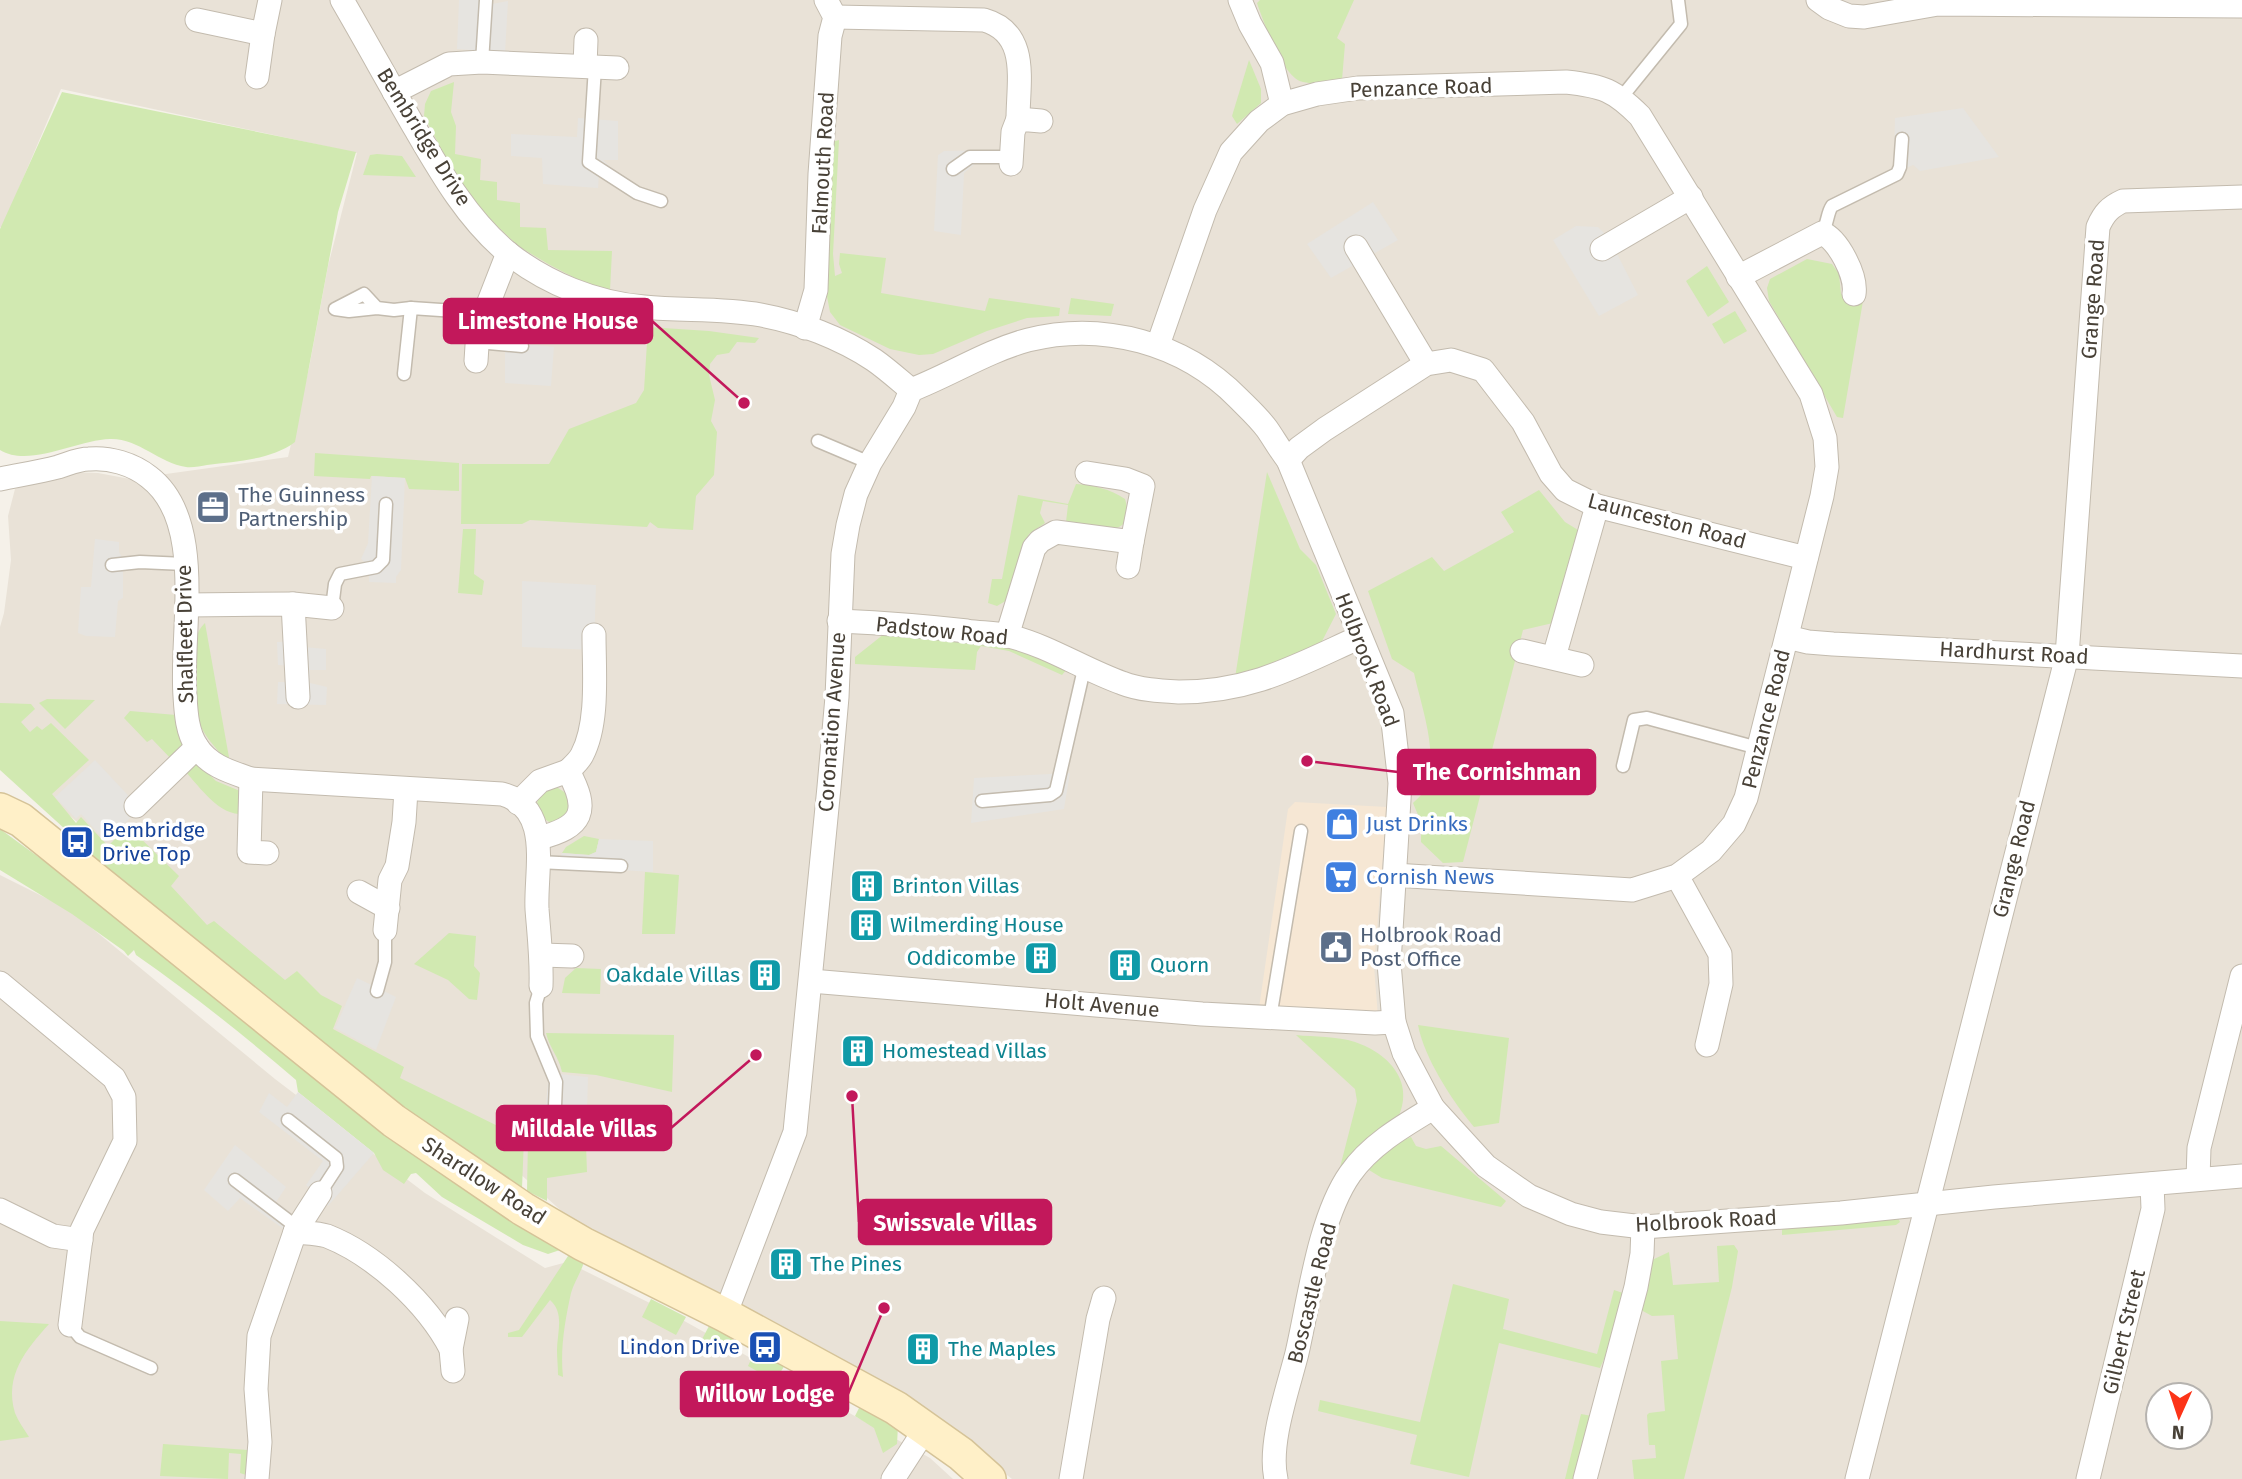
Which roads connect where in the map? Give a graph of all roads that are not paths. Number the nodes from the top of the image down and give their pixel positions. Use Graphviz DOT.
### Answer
graph roads {
  1 [pos="270,0"];
  2 [pos="342,0"];
  3 [pos="486,0"];
  4 [pos="1240,0"];
  5 [pos="1678,0"];
  6 [pos="1818,0"];
  7 [pos="1901,5"];
  8 [pos="2242,6"];
  9 [pos="831,9"];
  10 [pos="197,20"];
  11 [pos="263,34"];
  12 [pos="586,40"];
  13 [pos="482,62"];
  14 [pos="599,67"];
  15 [pos="257,77"];
  16 [pos="394,92"];
  17 [pos="1621,98"];
  18 [pos="1282,104"];
  19 [pos="1018,119"];
  20 [pos="1041,121"];
  21 [pos="1902,139"];
  22 [pos="1011,160"];
  23 [pos="953,169"];
  24 [pos="1691,197"];
  25 [pos="2242,197"];
  26 [pos="661,201"];
  27 [pos="1822,233"];
  28 [pos="1356,247"];
  29 [pos="1602,249"];
  30 [pos="508,253"];
  31 [pos="1738,276"];
  32 [pos="1854,294"];
  33 [pos="377,308"];
  34 [pos="411,308"];
  35 [pos="485,313"];
  36 [pos="805,328"];
  37 [pos="1158,345"];
  38 [pos="522,346"];
  39 [pos="476,351"];
  40 [pos="1426,363"];
  41 [pos="404,374"];
  42 [pos="911,390"];
  43 [pos="818,441"];
  44 [pos="1287,460"];
  45 [pos="870,463"];
  46 [pos="1087,473"];
  47 [pos="0,479"];
  48 [pos="386,504"];
  49 [pos="1597,506"];
  50 [pos="1132,542"];
  51 [pos="1806,558"];
  52 [pos="185,564"];
  53 [pos="112,565"];
  54 [pos="1128,567"];
  55 [pos="293,604"];
  56 [pos="187,605"];
  57 [pos="332,608"];
  58 [pos="839,621"];
  59 [pos="594,635"];
  60 [pos="1007,636"];
  61 [pos="1360,636"];
  62 [pos="1787,637"];
  63 [pos="1522,651"];
  64 [pos="2067,656"];
  65 [pos="1554,657"];
  66 [pos="1582,665"];
  67 [pos="2242,666"];
  68 [pos="1084,669"];
  69 [pos="298,697"];
  70 [pos="197,747"];
  71 [pos="1758,748"];
  72 [pos="1623,766"];
  73 [pos="568,771"];
  74 [pos="251,779"];
  75 [pos="406,790"];
  76 [pos="0,792"];
  77 [pos="982,801"];
  78 [pos="518,803"];
  79 [pos="136,806"];
  80 [pos="10,815"];
  81 [pos="1301,831"];
  82 [pos="539,838"];
  83 [pos="267,853"];
  84 [pos="538,862"];
  85 [pos="621,866"];
  86 [pos="1394,875"];
  87 [pos="1677,876"];
  88 [pos="359,892"];
  89 [pos="386,919"];
  90 [pos="542,955"];
  91 [pos="572,956"];
  92 [pos="2242,976"];
  93 [pos="811,981"];
  94 [pos="0,983"];
  95 [pos="541,986"];
  96 [pos="377,991"];
  97 [pos="1270,1018"];
  98 [pos="1394,1022"];
  99 [pos="1707,1045"];
  100 [pos="1433,1108"];
  101 [pos="288,1120"];
  102 [pos="554,1130"];
  103 [pos="2242,1175"];
  104 [pos="2198,1179"];
  105 [pos="235,1180"];
  106 [pos="2152,1184"];
  107 [pos="320,1193"];
  108 [pos="1926,1204"];
  109 [pos="0,1210"];
  110 [pos="1643,1227"];
  111 [pos="296,1230"];
  112 [pos="86,1234"];
  113 [pos="1104,1298"];
  114 [pos="725,1315"];
  115 [pos="457,1319"];
  116 [pos="70,1325"];
  117 [pos="151,1368"];
  118 [pos="926,1428"];
  119 [pos="257,1479"];
  120 [pos="893,1479"];
  121 [pos="989,1479"];
  122 [pos="1072,1479"];
  123 [pos="1276,1479"];
  124 [pos="1585,1479"];
  125 [pos="1857,1479"];
  126 [pos="2088,1479"];
  1 -- 11 [label="street"];
  2 -- 16 [label="street, Bembridge Drive"];
  3 -- 13 [label="lane"];
  4 -- 18 [label="street"];
  5 -- 17 [label="lane"];
  6 -- 7 [label="street"];
  7 -- 8 [label="street"];
  9 -- 19 [label="street"];
  9 -- 36 [label="street, Falmouth Road"];
  10 -- 11 [label="street"];
  11 -- 15 [label="street"];
  12 -- 14 [label="street"];
  13 -- 14 [label="street"];
  13 -- 16 [label="street"];
  14 -- 26 [label="lane"];
  16 -- 30 [label="street, Bembridge Drive"];
  17 -- 18 [label="street, Penzance Road"];
  17 -- 24 [label="street, Penzance Road"];
  18 -- 37 [label="street, Penzance Road"];
  19 -- 20 [label="street"];
  19 -- 22 [label="street"];
  21 -- 27 [label="lane"];
  22 -- 23 [label="lane"];
  24 -- 29 [label="street"];
  24 -- 31 [label="street, Penzance Road"];
  25 -- 64 [label="street, Grange Road"];
  27 -- 31 [label="street"];
  27 -- 32 [label="street"];
  28 -- 40 [label="street"];
  30 -- 35 [label="street"];
  30 -- 36 [label="street, Bembridge Drive"];
  31 -- 51 [label="street, Penzance Road"];
  33 -- 34 [label="lane"];
  34 -- 35 [label="lane"];
  34 -- 41 [label="lane"];
  35 -- 39 [label="street"];
  36 -- 42 [label="street, Bembridge Drive"];
  37 -- 42 [label="street"];
  37 -- 44 [label="street, Holbrook Road"];
  38 -- 39 [label="lane"];
  40 -- 44 [label="street"];
  40 -- 49 [label="street, Launceston Road"];
  42 -- 45 [label="street, Coronation Avenue"];
  43 -- 45 [label="lane"];
  44 -- 61 [label="street, Holbrook Road"];
  45 -- 58 [label="street, Coronation Avenue"];
  46 -- 50 [label="street"];
  47 -- 52 [label="street, Shalfleet Drive"];
  48 -- 57 [label="lane"];
  49 -- 51 [label="street, Launceston Road"];
  49 -- 65 [label="street"];
  50 -- 54 [label="street"];
  50 -- 60 [label="street"];
  51 -- 62 [label="street, Penzance Road"];
  52 -- 53 [label="lane"];
  52 -- 56 [label="street, Shalfleet Drive"];
  55 -- 56 [label="street"];
  55 -- 57 [label="street"];
  55 -- 69 [label="street"];
  56 -- 70 [label="street, Shalfleet Drive"];
  58 -- 60 [label="street, Padstow Road"];
  58 -- 93 [label="street, Coronation Avenue"];
  59 -- 73 [label="street"];
  60 -- 68 [label="street, Padstow Road"];
  61 -- 68 [label="street, Padstow Road"];
  61 -- 86 [label="street, Holbrook Road"];
  62 -- 64 [label="street, Hardhurst Road"];
  62 -- 71 [label="street, Penzance Road"];
  63 -- 65 [label="street"];
  64 -- 67 [label="street, Hardhurst Road"];
  64 -- 108 [label="street, Grange Road"];
  65 -- 66 [label="street"];
  68 -- 77 [label="lane"];
  70 -- 74 [label="street"];
  70 -- 79 [label="street"];
  71 -- 72 [label="lane"];
  71 -- 87 [label="street, Penzance Road"];
  73 -- 78 [label="street"];
  73 -- 82 [label="street"];
  74 -- 75 [label="street"];
  74 -- 83 [label="street"];
  75 -- 78 [label="street"];
  75 -- 89 [label="street"];
  76 -- 80 [label="street, Shardlow Road"];
  78 -- 82 [label="street"];
  80 -- 114 [label="street, Shardlow Road"];
  81 -- 97 [label="lane"];
  82 -- 84 [label="street"];
  84 -- 85 [label="lane"];
  84 -- 90 [label="street"];
  86 -- 87 [label="street, Penzance Road"];
  86 -- 98 [label="street, Holbrook Road"];
  87 -- 99 [label="street"];
  88 -- 89 [label="street"];
  89 -- 96 [label="lane"];
  90 -- 91 [label="street"];
  90 -- 95 [label="street"];
  92 -- 104 [label="street"];
  93 -- 97 [label="street, Holt Avenue"];
  93 -- 114 [label="street, Coronation Avenue"];
  94 -- 112 [label="street"];
  95 -- 102 [label="lane"];
  97 -- 98 [label="street, Holt Avenue"];
  98 -- 100 [label="street, Holbrook Road"];
  100 -- 110 [label="street, Holbrook Road"];
  100 -- 123 [label="street, Boscastle Road"];
  101 -- 107 [label="lane"];
  103 -- 104 [label="street, Holbrook Road"];
  104 -- 106 [label="street, Holbrook Road"];
  105 -- 111 [label="lane"];
  106 -- 108 [label="street, Holbrook Road"];
  106 -- 126 [label="street, Gilbert Street"];
  107 -- 111 [label="street"];
  108 -- 110 [label="street, Holbrook Road"];
  108 -- 125 [label="street, Grange Road"];
  109 -- 112 [label="street"];
  110 -- 124 [label="street"];
  111 -- 115 [label="street"];
  111 -- 119 [label="street"];
  112 -- 116 [label="street"];
  113 -- 122 [label="street"];
  114 -- 118 [label="street, Shardlow Road"];
  116 -- 117 [label="lane"];
  118 -- 120 [label="street"];
  118 -- 121 [label="street, Shardlow Road"];
}
